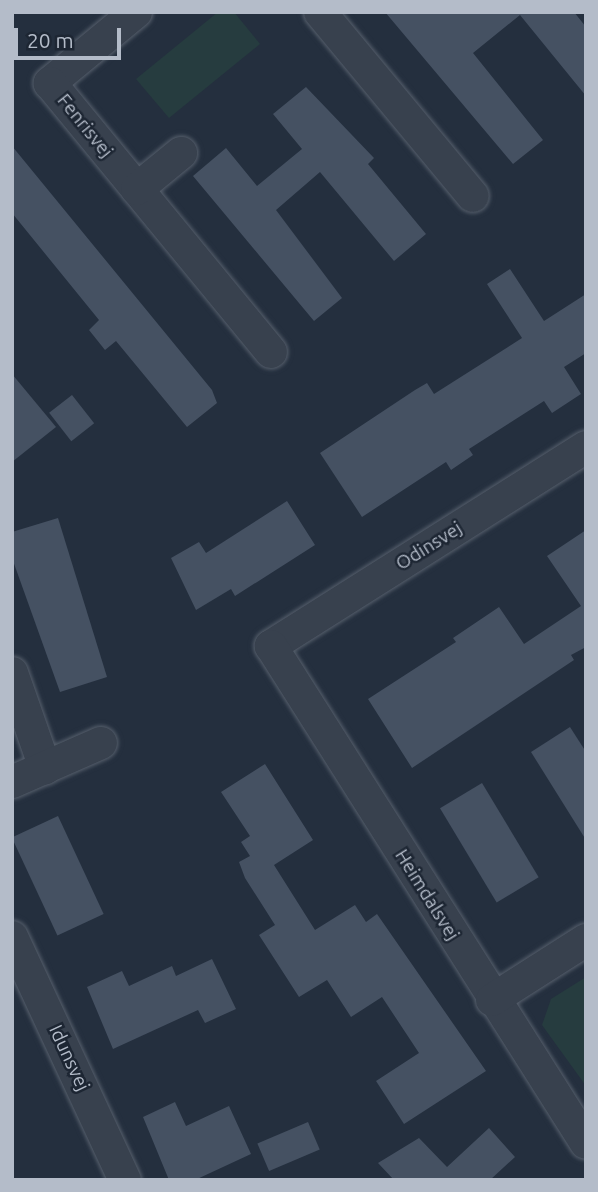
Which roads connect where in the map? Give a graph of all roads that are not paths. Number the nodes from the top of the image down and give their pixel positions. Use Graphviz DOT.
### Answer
graph roads {
  1 [pos="136,12"];
  2 [pos="320,12"];
  3 [pos="181,153"];
  4 [pos="137,189"];
  5 [pos="473,196"];
  6 [pos="271,352"];
  7 [pos="586,447"];
  8 [pos="271,646"];
  9 [pos="12,673"];
  10 [pos="101,743"];
  11 [pos="45,768"];
  12 [pos="12,782"];
  13 [pos="12,937"];
  14 [pos="586,940"];
  15 [pos="492,1000"];
  16 [pos="586,1143"];
  17 [pos="125,1180"];
  1 -- 4 [label="street, Fenrisvej"];
  2 -- 5 [label="street"];
  3 -- 4 [label="street"];
  4 -- 6 [label="street, Fenrisvej"];
  7 -- 8 [label="street, Odinsvej"];
  8 -- 15 [label="street, Heimdalsvej"];
  9 -- 11 [label="street"];
  10 -- 11 [label="street"];
  11 -- 12 [label="street"];
  13 -- 17 [label="street, Idunsvej"];
  14 -- 15 [label="street"];
  15 -- 16 [label="street, Heimdalsvej"];
}
